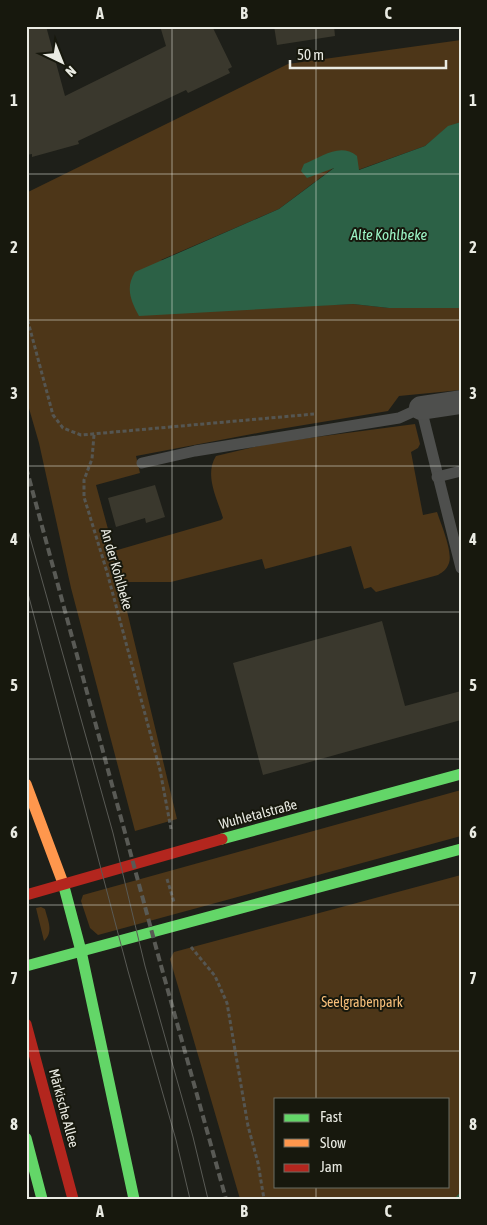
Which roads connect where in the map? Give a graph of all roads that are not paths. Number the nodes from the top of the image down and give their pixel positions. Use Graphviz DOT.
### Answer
graph roads {
  1 [pos="461,402"];
  2 [pos="421,408"];
  3 [pos="142,463"];
  4 [pos="461,471"];
  5 [pos="437,478"];
  6 [pos="461,568"];
  7 [pos="461,774"];
  8 [pos="26,784"];
  9 [pos="461,849"];
  10 [pos="63,883"];
  11 [pos="26,894"];
  12 [pos="81,951"];
  13 [pos="26,966"];
  14 [pos="26,1024"];
  15 [pos="26,1138"];
  16 [pos="42,1199"];
  17 [pos="74,1199"];
  18 [pos="134,1199"];
  1 -- 2 [label="street"];
  2 -- 3 [label="lane"];
  2 -- 5 [label="lane"];
  4 -- 5 [label="lane"];
  5 -- 6 [label="lane"];
  7 -- 10 [label="main road, Wuhletalstraße"];
  8 -- 10 [label="main road"];
  9 -- 12 [label="main road"];
  10 -- 11 [label="main road, Wuhletalstraße"];
  10 -- 12 [label="main road"];
  12 -- 13 [label="main road"];
  12 -- 18 [label="main road"];
  14 -- 17 [label="main road, Märkische Allee"];
  15 -- 16 [label="main road"];
}
